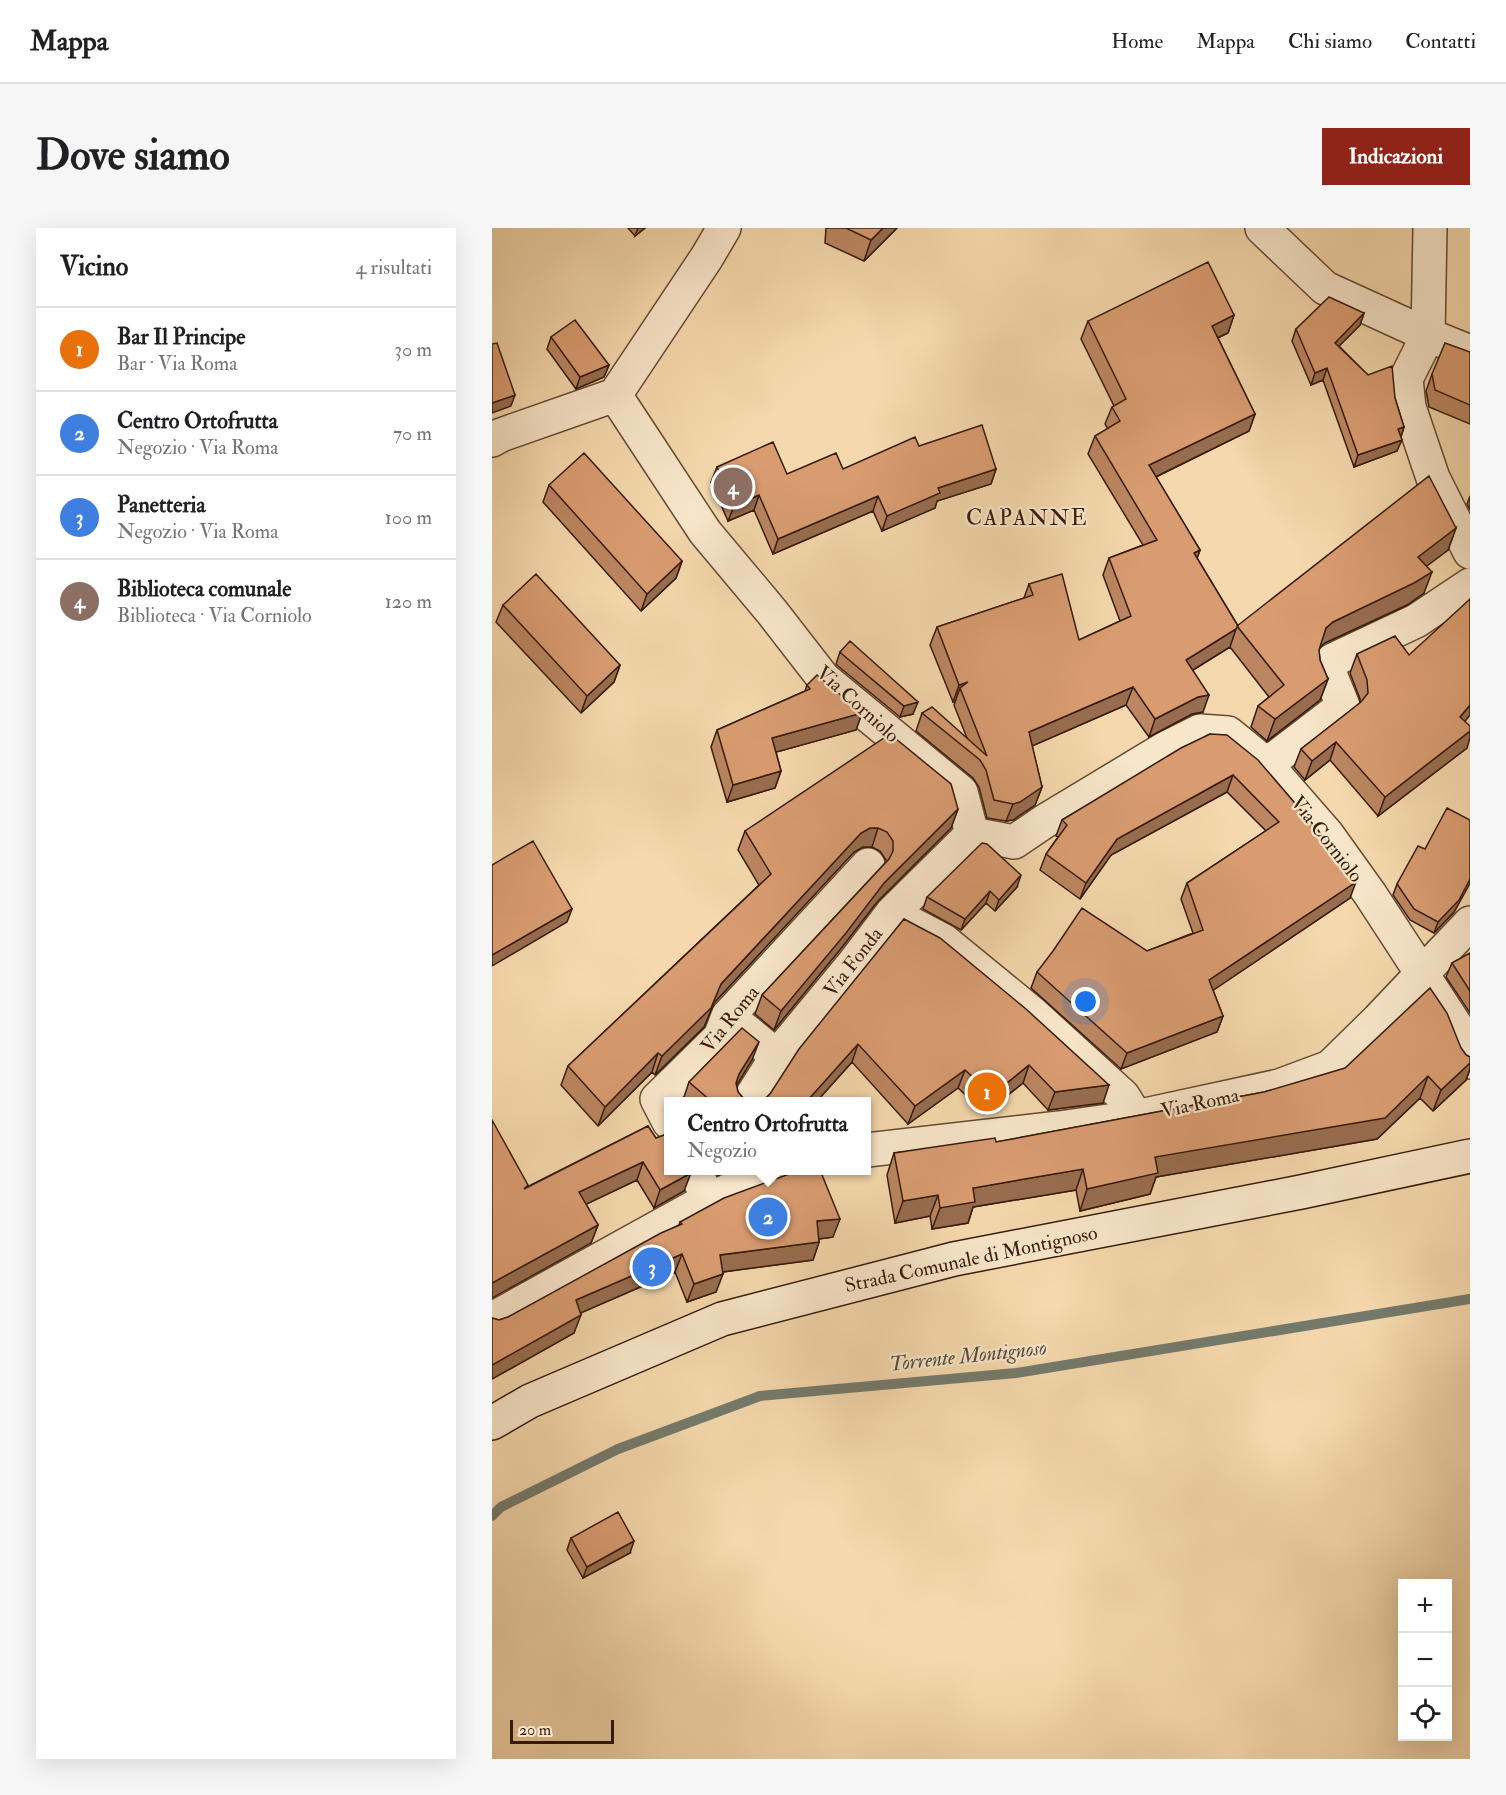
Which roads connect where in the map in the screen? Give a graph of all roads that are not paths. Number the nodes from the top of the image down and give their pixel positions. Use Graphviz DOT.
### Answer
graph roads {
  1 [pos="724,228"];
  2 [pos="1262,228"];
  3 [pos="1430,228"];
  4 [pos="1428,335"];
  5 [pos="1470,352"];
  6 [pos="615,395"];
  7 [pos="492,440"];
  8 [pos="1470,552"];
  9 [pos="1470,585"];
  10 [pos="1265,763"];
  11 [pos="972,834"];
  12 [pos="868,865"];
  13 [pos="891,913"];
  14 [pos="1470,923"];
  15 [pos="1422,974"];
  16 [pos="728,1016"];
  17 [pos="777,1056"];
  18 [pos="1470,1062"];
  19 [pos="751,1097"];
  20 [pos="664,1112"];
  21 [pos="1136,1117"];
  22 [pos="871,1150"];
  23 [pos="1470,1156"];
  24 [pos="703,1175"];
  25 [pos="770,1175"];
  26 [pos="723,1187"];
  27 [pos="492,1319"];
  28 [pos="492,1423"];
  1 -- 6 [label="street"];
  2 -- 4 [label="street"];
  3 -- 4 [label="street"];
  4 -- 5 [label="street"];
  4 -- 8 [label="street"];
  6 -- 7 [label="street"];
  6 -- 11 [label="street, Via Corniolo"];
  9 -- 10 [label="street"];
  10 -- 11 [label="street, Via Corniolo"];
  10 -- 15 [label="street, Via Corniolo"];
  11 -- 13 [label="street, Via Fonda"];
  12 -- 16 [label="street, Via Roma"];
  13 -- 17 [label="street, Via Fonda"];
  13 -- 21 [label="street"];
  14 -- 15 [label="street, Via Roma"];
  15 -- 18 [label="street, Via Corniolo"];
  15 -- 21 [label="street, Via Roma"];
  16 -- 17 [label="street"];
  16 -- 20 [label="street, Via Roma"];
  17 -- 19 [label="street, Via Fonda"];
  21 -- 22 [label="street, Via Roma"];
  23 -- 28 [label="street, Strada Comunale di Montignoso"];
  24 -- 26 [label="street"];
  25 -- 26 [label="street"];
  26 -- 27 [label="street"];
}
